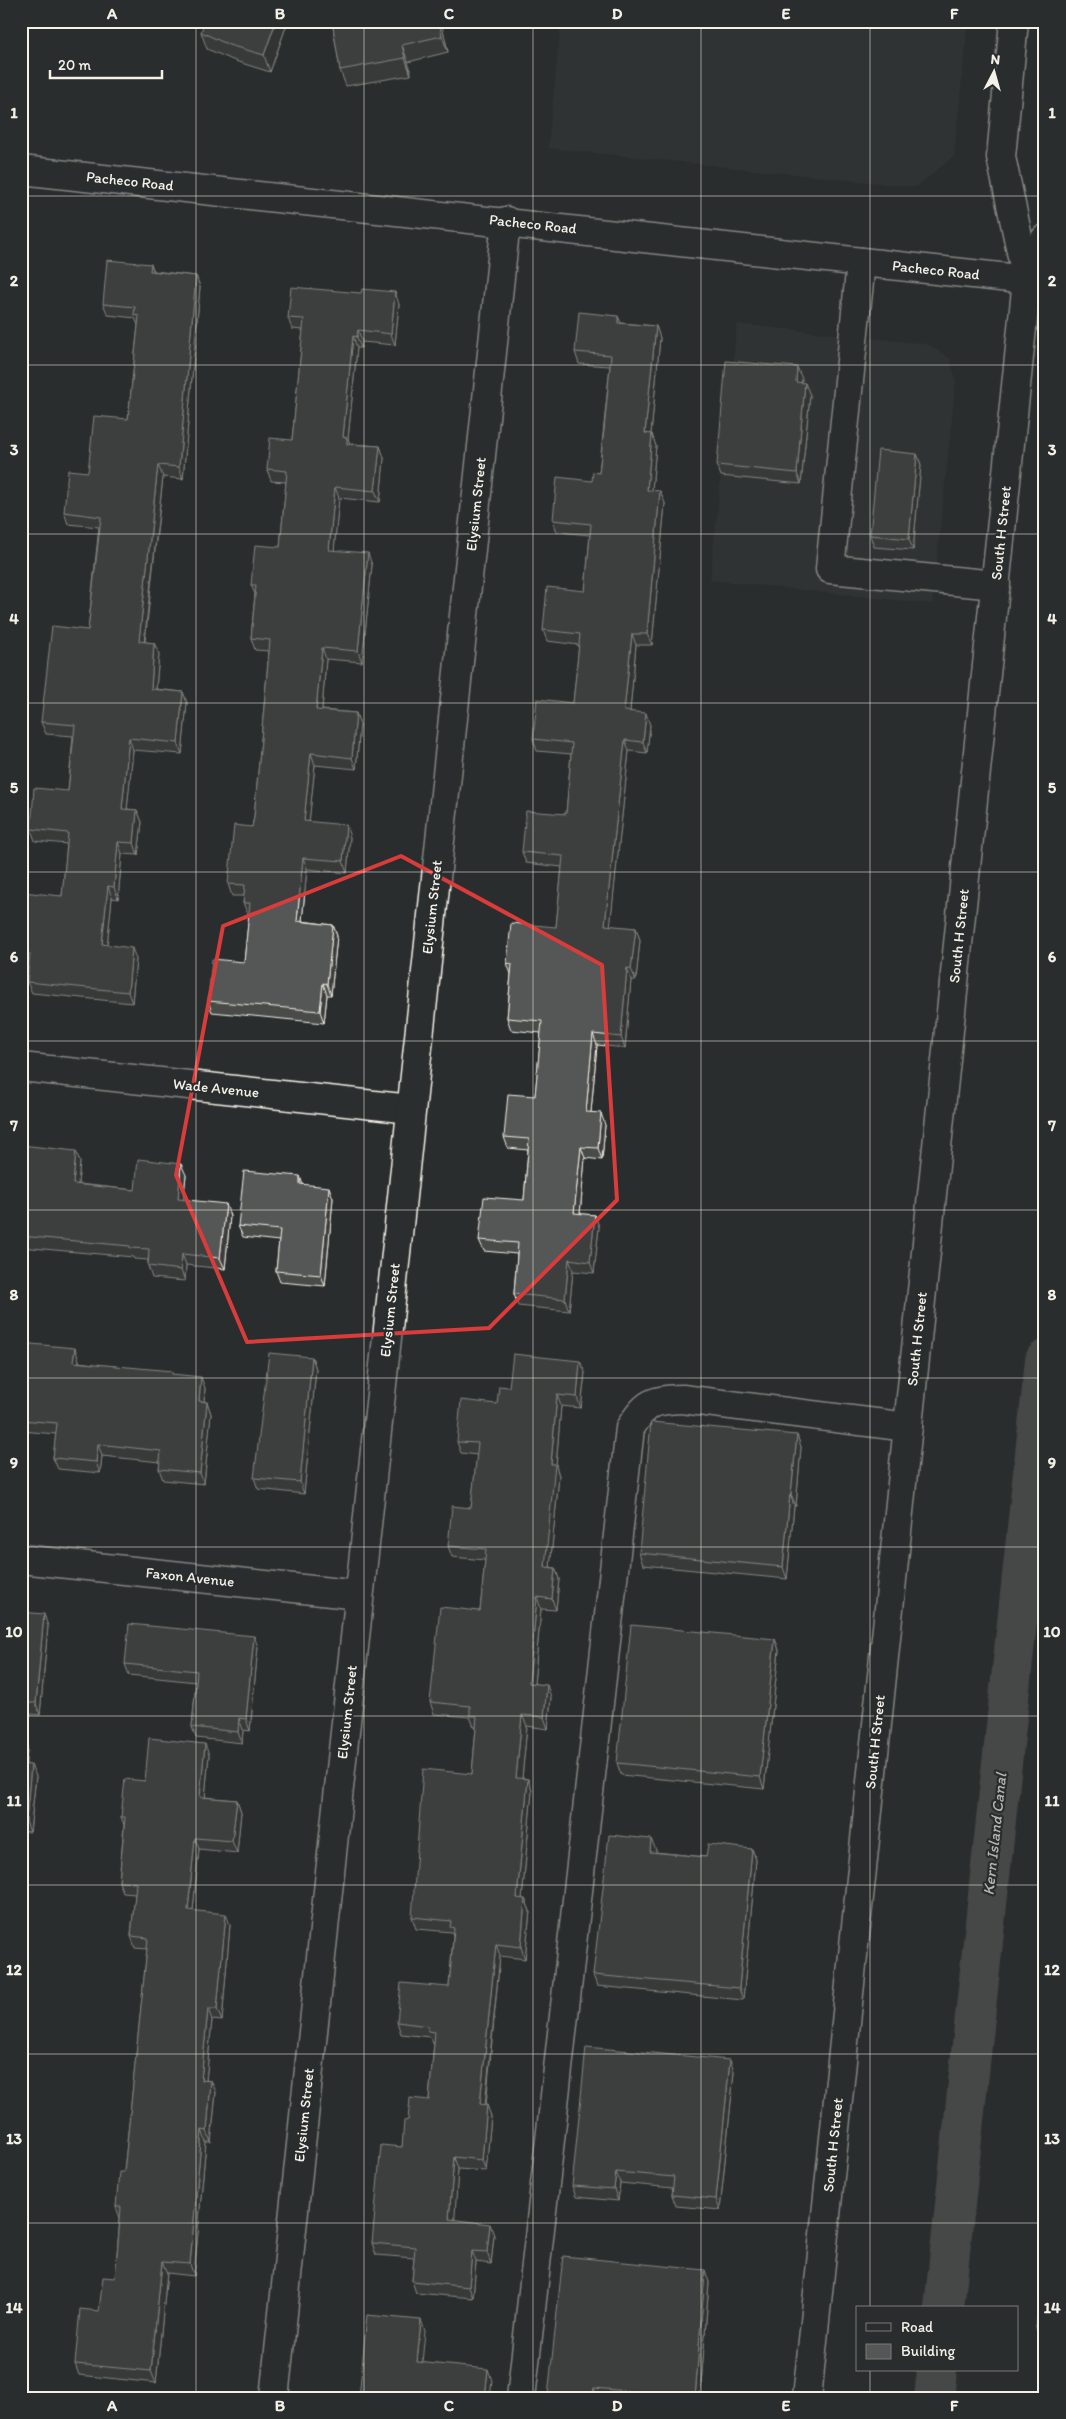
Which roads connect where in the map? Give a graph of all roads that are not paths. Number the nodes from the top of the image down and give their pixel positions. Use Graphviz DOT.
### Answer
graph roads {
  1 [pos="1014,21"];
  2 [pos="21,170"];
  3 [pos="506,221"];
  4 [pos="1045,239"];
  5 [pos="861,262"];
  6 [pos="1036,281"];
  7 [pos="996,585"];
  8 [pos="21,1068"];
  9 [pos="411,1109"];
  10 [pos="908,1427"];
  11 [pos="21,1559"];
  12 [pos="359,1595"];
  13 [pos="274,2398"];
  14 [pos="521,2398"];
  15 [pos="807,2398"];
  1 -- 6 [label="street, South H Street"];
  2 -- 3 [label="street, Pacheco Road"];
  3 -- 5 [label="street, Pacheco Road"];
  3 -- 9 [label="street, Elysium Street"];
  4 -- 6 [label="street, South H Street"];
  5 -- 6 [label="street, Pacheco Road"];
  5 -- 7 [label="street"];
  6 -- 7 [label="street, South H Street"];
  7 -- 10 [label="street, South H Street"];
  8 -- 9 [label="street, Wade Avenue"];
  9 -- 12 [label="street, Elysium Street"];
  10 -- 14 [label="street"];
  10 -- 15 [label="street, South H Street"];
  11 -- 12 [label="street, Faxon Avenue"];
  12 -- 13 [label="street, Elysium Street"];
}
